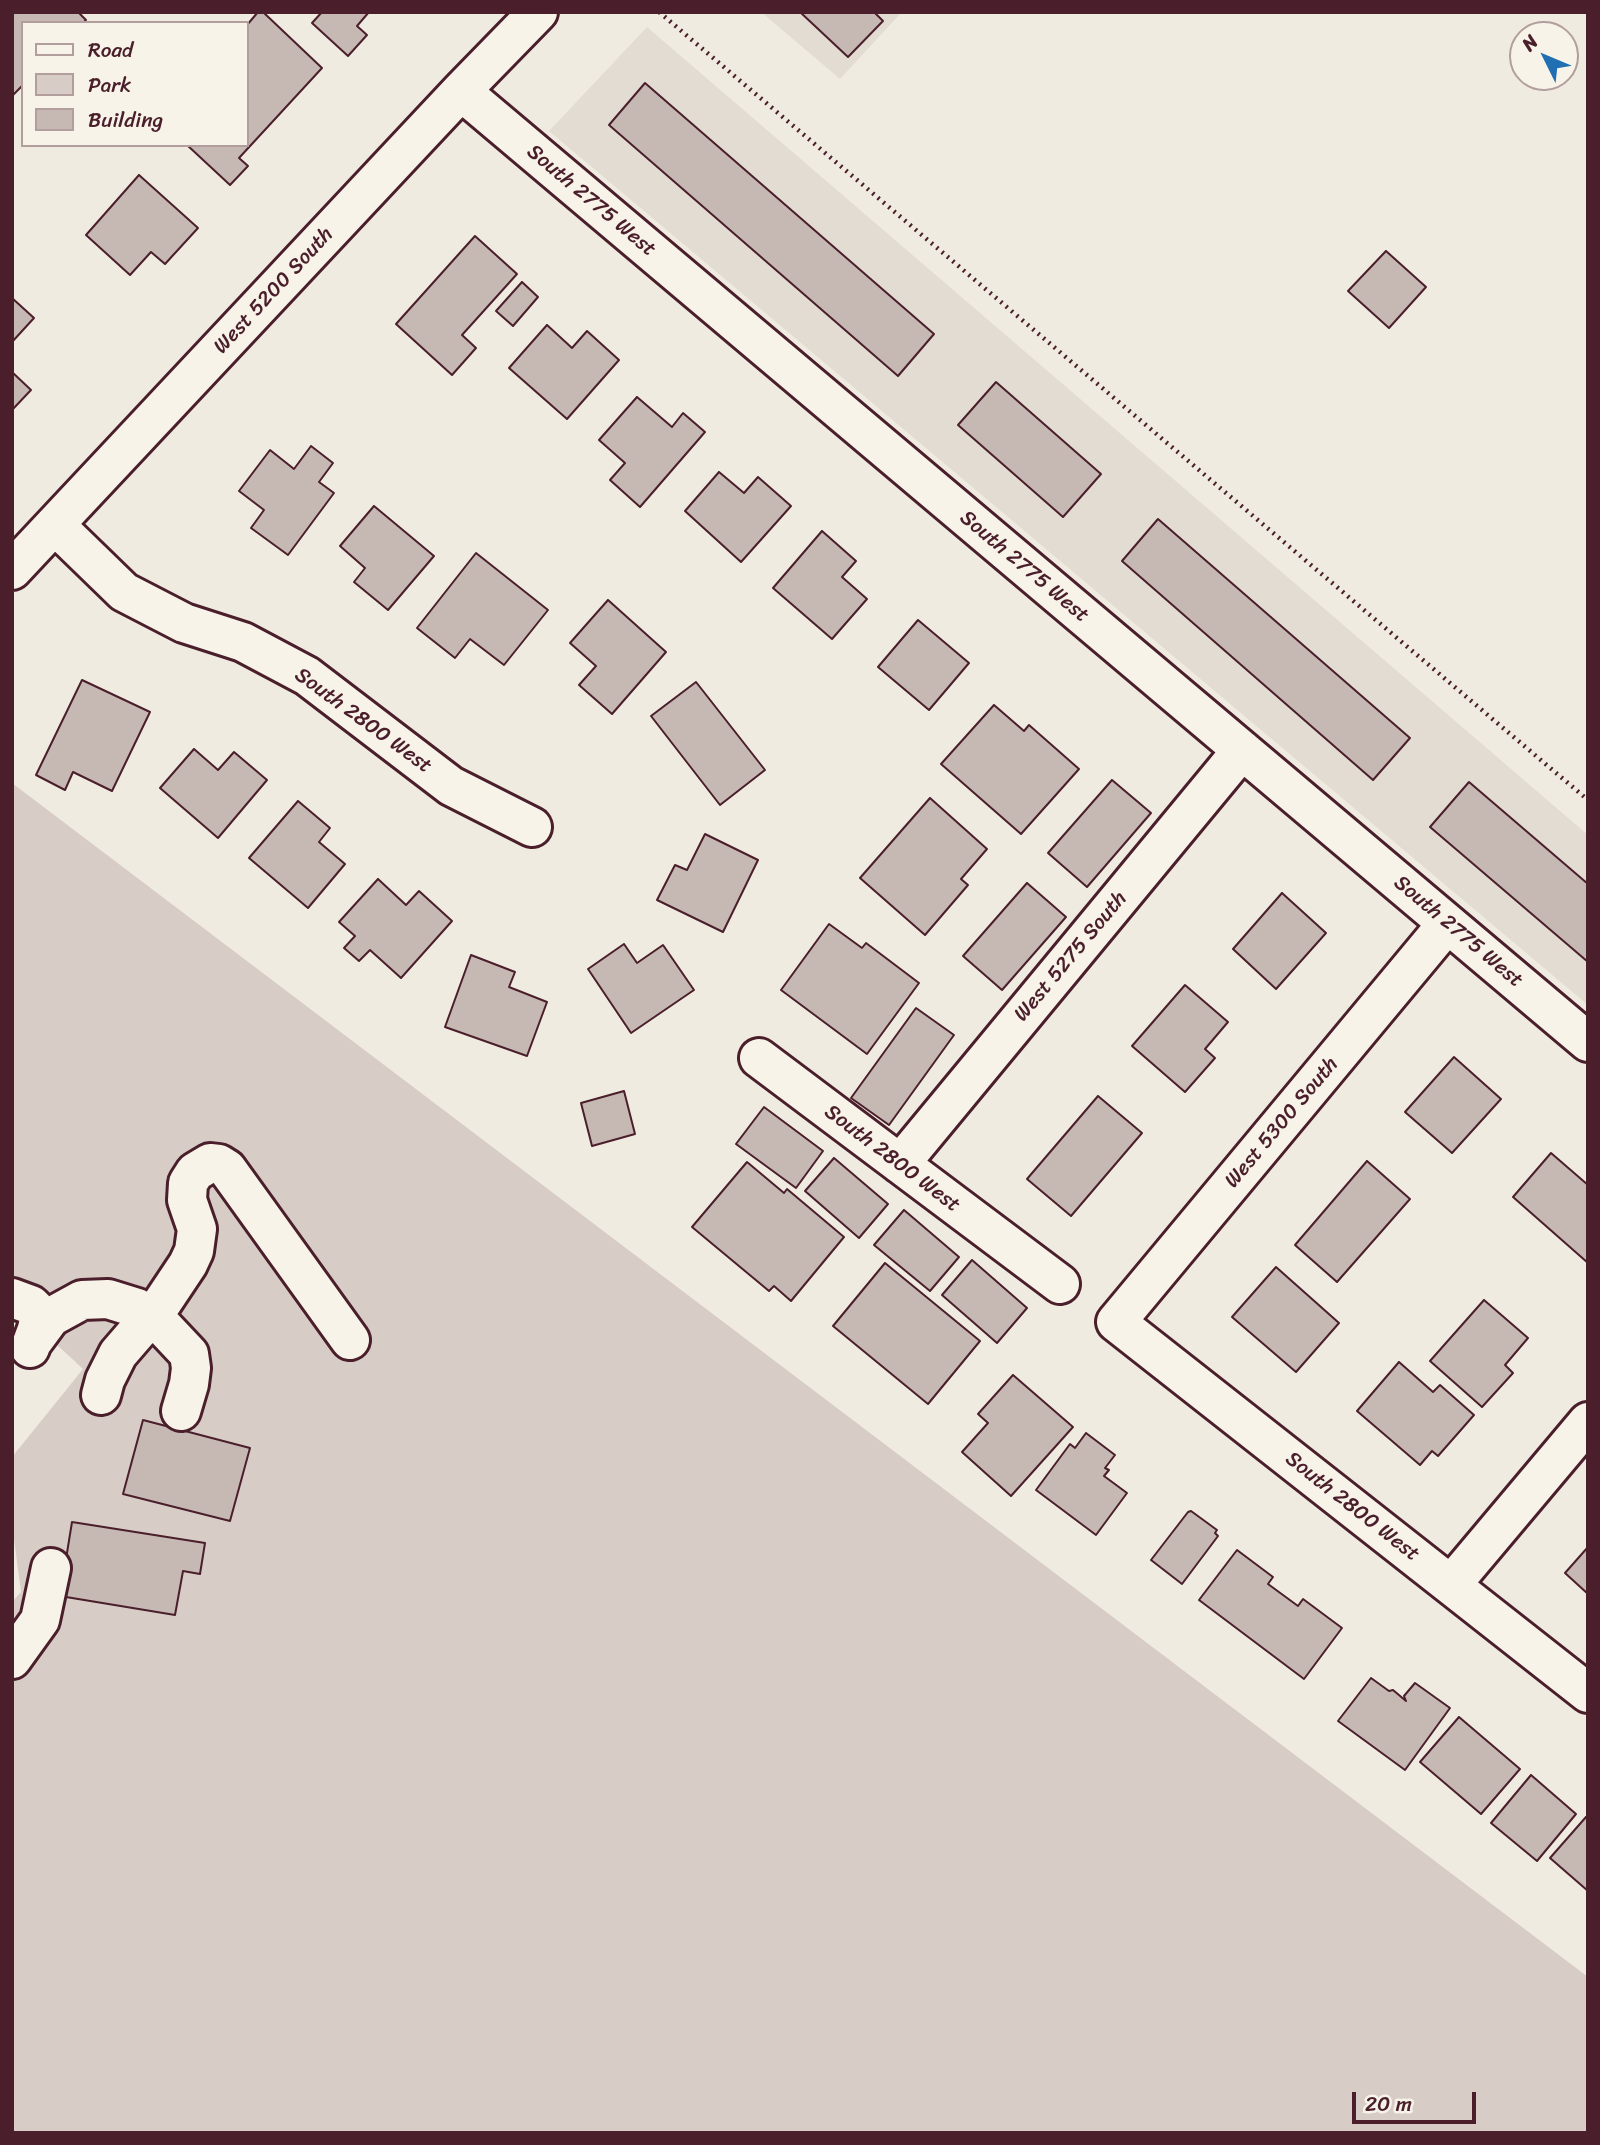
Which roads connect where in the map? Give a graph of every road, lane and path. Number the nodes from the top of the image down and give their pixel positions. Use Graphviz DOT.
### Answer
graph roads {
  1 [pos="538,12"];
  2 [pos="659,12"];
  3 [pos="461,91"];
  4 [pos="55,525"];
  5 [pos="12,570"];
  6 [pos="1241,750"];
  7 [pos="1588,800"];
  8 [pos="533,827"];
  9 [pos="1447,924"];
  10 [pos="1588,1042"];
  11 [pos="759,1058"];
  12 [pos="900,1164"];
  13 [pos="1060,1284"];
  14 [pos="12,1297"];
  15 [pos="151,1315"];
  16 [pos="1116,1322"];
  17 [pos="350,1340"];
  18 [pos="101,1395"];
  19 [pos="181,1411"];
  20 [pos="1588,1422"];
  21 [pos="51,1568"];
  22 [pos="1451,1585"];
  23 [pos="12,1659"];
  24 [pos="1588,1692"];
  1 -- 3 [label="street, West 5200 South"];
  2 -- 7 [label="path"];
  3 -- 4 [label="street, West 5200 South"];
  3 -- 6 [label="street, South 2775 West"];
  4 -- 5 [label="street, West 5200 South"];
  4 -- 8 [label="street, South 2800 West"];
  6 -- 9 [label="street, South 2775 West"];
  6 -- 12 [label="street, West 5275 South"];
  9 -- 10 [label="street, South 2775 West"];
  9 -- 16 [label="street, West 5300 South"];
  11 -- 12 [label="street, South 2800 West"];
  12 -- 13 [label="street, South 2800 West"];
  14 -- 15 [label="street"];
  15 -- 17 [label="street"];
  15 -- 18 [label="street"];
  15 -- 19 [label="street"];
  16 -- 22 [label="street, South 2800 West"];
  20 -- 22 [label="street"];
  21 -- 23 [label="street"];
  22 -- 24 [label="street, South 2800 West"];
}
